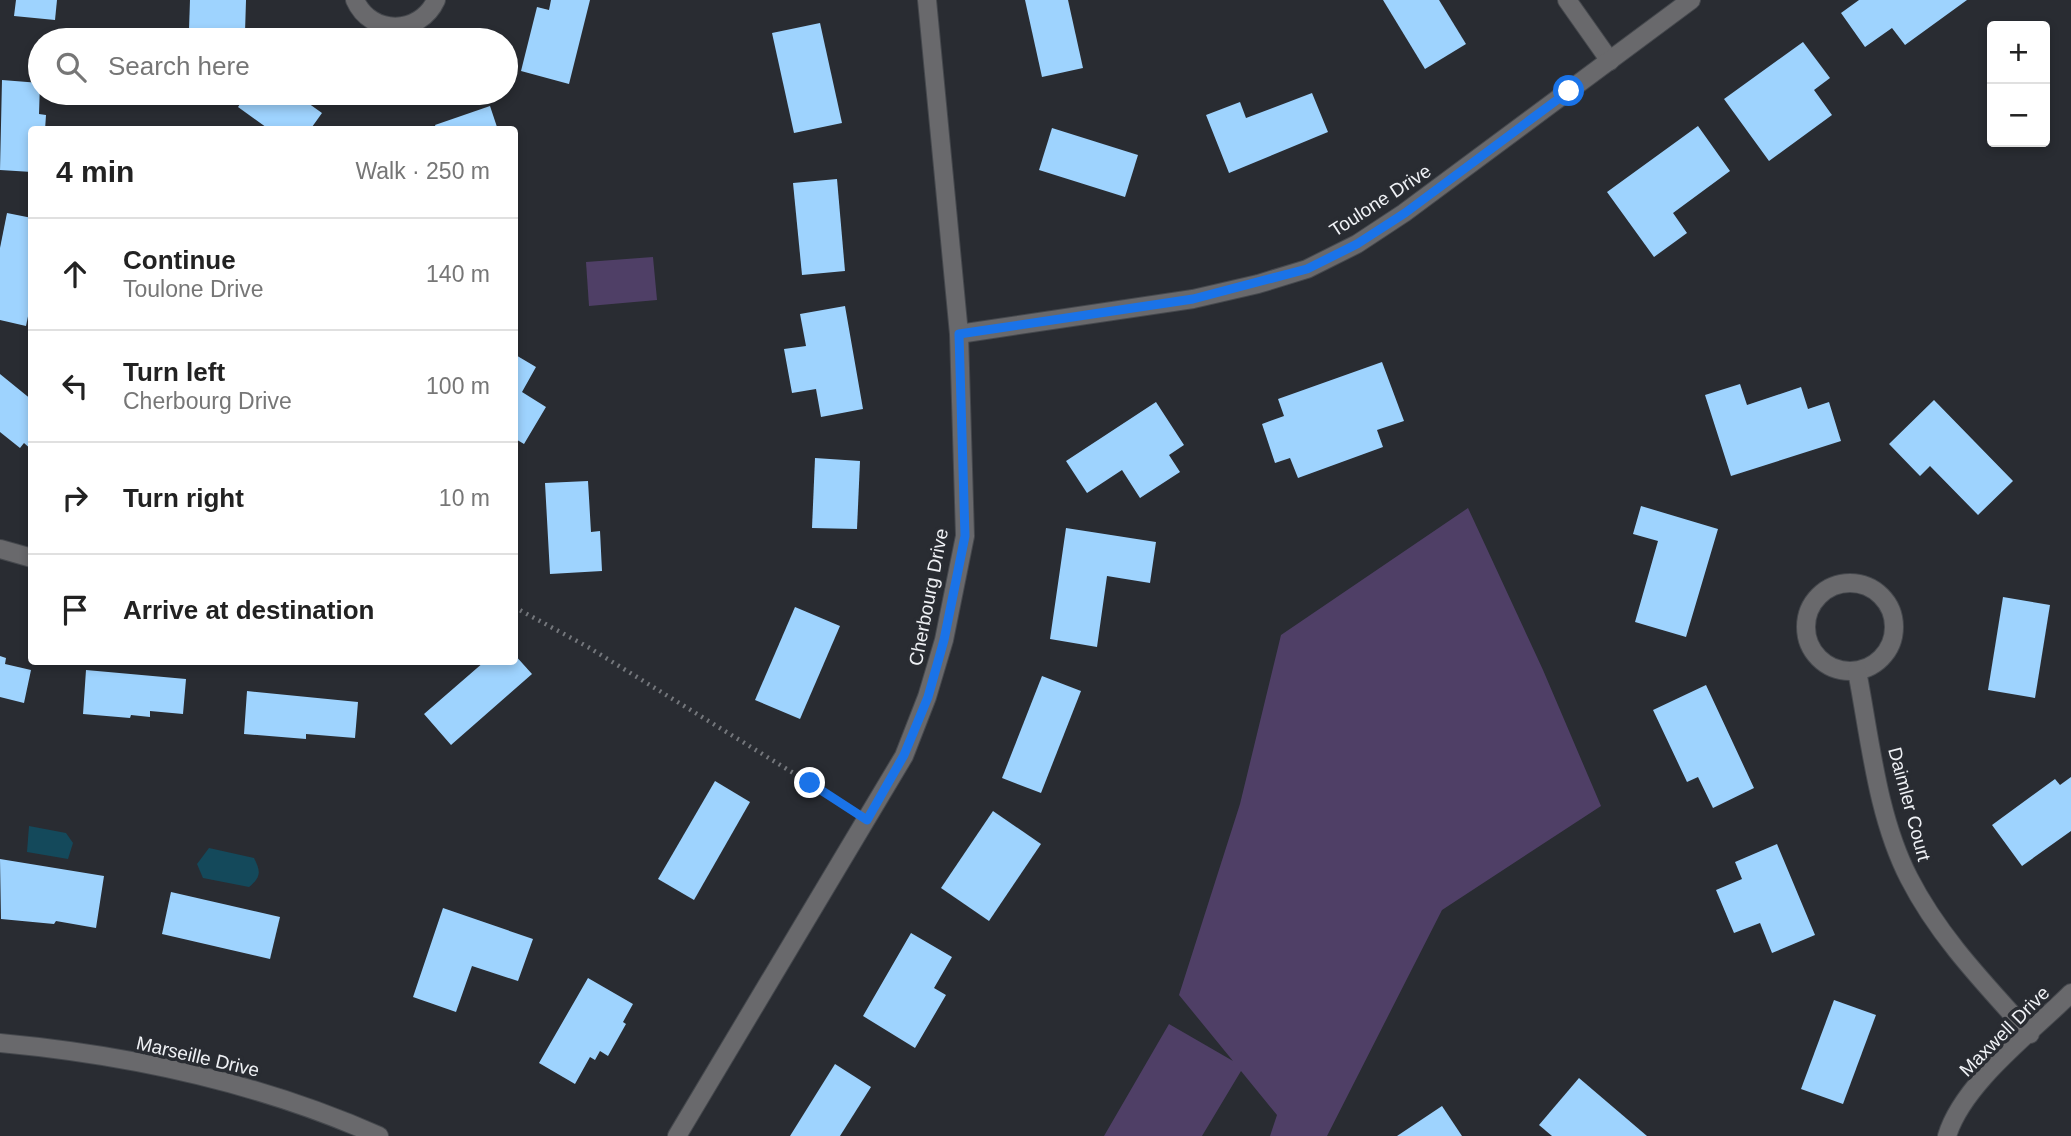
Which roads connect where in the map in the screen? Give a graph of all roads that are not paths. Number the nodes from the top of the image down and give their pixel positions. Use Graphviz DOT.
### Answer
graph roads {
  1 [pos="355,0"];
  2 [pos="436,0"];
  3 [pos="928,0"];
  4 [pos="1567,0"];
  5 [pos="1691,0"];
  6 [pos="1610,61"];
  7 [pos="959,334"];
  8 [pos="0,550"];
  9 [pos="28,557"];
  10 [pos="1857,671"];
  11 [pos="2071,993"];
  12 [pos="2030,1034"];
  13 [pos="0,1043"];
  14 [pos="379,1136"];
  15 [pos="677,1136"];
  16 [pos="1947,1136"];
  1 -- 2 [label="street"];
  3 -- 7 [label="street, Cherbourg Drive"];
  4 -- 6 [label="street"];
  5 -- 6 [label="street, Toulone Drive"];
  6 -- 7 [label="street, Toulone Drive"];
  7 -- 15 [label="street, Cherbourg Drive"];
  8 -- 9 [label="street"];
  10 -- 10 [label="street"];
  10 -- 12 [label="street, Daimler Court"];
  11 -- 12 [label="street, Maxwell Drive"];
  12 -- 16 [label="street, Maxwell Drive"];
  13 -- 14 [label="street, Marseille Drive"];
}
